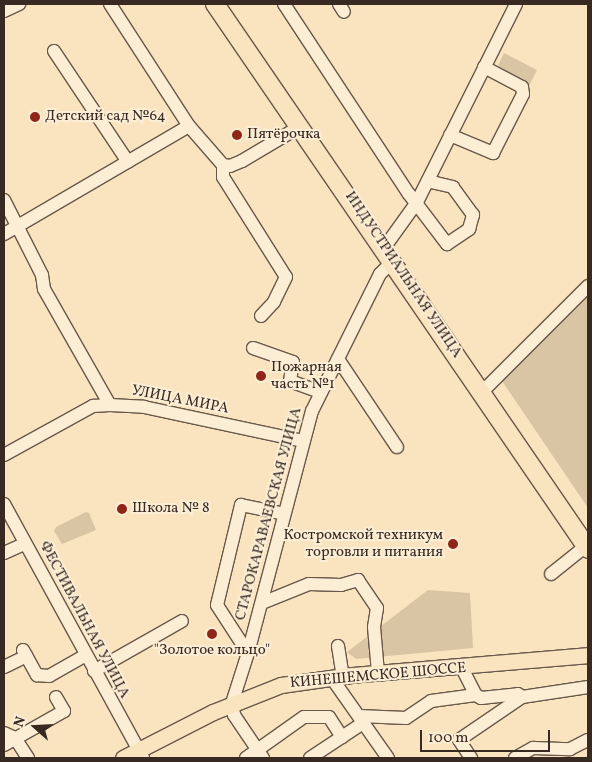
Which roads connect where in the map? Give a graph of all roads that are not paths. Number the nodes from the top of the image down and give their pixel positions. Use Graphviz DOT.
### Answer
graph roads {
  1 [pos="19,4"];
  2 [pos="110,4"];
  3 [pos="215,4"];
  4 [pos="284,4"];
  5 [pos="516,4"];
  6 [pos="4,11"];
  7 [pos="54,51"];
  8 [pos="484,67"];
  9 [pos="189,126"];
  10 [pos="301,126"];
  11 [pos="450,135"];
  12 [pos="128,162"];
  13 [pos="223,165"];
  14 [pos="428,180"];
  15 [pos="4,200"];
  16 [pos="417,202"];
  17 [pos="18,227"];
  18 [pos="4,234"];
  19 [pos="388,254"];
  20 [pos="588,286"];
  21 [pos="261,316"];
  22 [pos="253,348"];
  23 [pos="338,359"];
  24 [pos="321,392"];
  25 [pos="482,392"];
  26 [pos="110,405"];
  27 [pos="302,441"];
  28 [pos="397,447"];
  29 [pos="4,455"];
  30 [pos="4,504"];
  31 [pos="284,514"];
  32 [pos="24,544"];
  33 [pos="587,548"];
  34 [pos="4,553"];
  35 [pos="551,574"];
  36 [pos="262,603"];
  37 [pos="182,621"];
  38 [pos="338,646"];
  39 [pos="248,653"];
  40 [pos="588,655"];
  41 [pos="84,656"];
  42 [pos="4,667"];
  43 [pos="462,668"];
  44 [pos="94,672"];
  45 [pos="378,674"];
  46 [pos="43,676"];
  47 [pos="337,677"];
  48 [pos="588,687"];
  49 [pos="476,694"];
  50 [pos="522,697"];
  51 [pos="232,703"];
  52 [pos="361,719"];
  53 [pos="342,737"];
  54 [pos="7,739"];
  55 [pos="588,740"];
  56 [pos="261,754"];
  57 [pos="140,755"];
  58 [pos="28,758"];
  59 [pos="123,758"];
  60 [pos="246,758"];
  61 [pos="310,758"];
  62 [pos="388,758"];
  63 [pos="471,758"];
  64 [pos="516,758"];
  1 -- 6 [label="street"];
  2 -- 9 [label="street"];
  3 -- 10 [label="highway, ИНДУСТРИАЛЬНАЯ УЛИЦА"];
  4 -- 16 [label="street"];
  5 -- 8 [label="street, СТАРОКАРАВАЕВСКАЯ УЛИЦА"];
  7 -- 12 [label="street"];
  8 -- 11 [label="street, СТАРОКАРАВАЕВСКАЯ УЛИЦА"];
  8 -- 11 [label="street"];
  9 -- 12 [label="street"];
  9 -- 13 [label="street"];
  10 -- 13 [label="street"];
  10 -- 19 [label="highway, ИНДУСТРИАЛЬНАЯ УЛИЦА"];
  11 -- 14 [label="street, СТАРОКАРАВАЕВСКАЯ УЛИЦА"];
  12 -- 17 [label="street"];
  13 -- 21 [label="street"];
  14 -- 16 [label="street, СТАРОКАРАВАЕВСКАЯ УЛИЦА"];
  14 -- 16 [label="street"];
  15 -- 17 [label="street"];
  16 -- 19 [label="street, СТАРОКАРАВАЕВСКАЯ УЛИЦА"];
  17 -- 18 [label="street"];
  17 -- 26 [label="street"];
  19 -- 23 [label="street, СТАРОКАРАВАЕВСКАЯ УЛИЦА"];
  19 -- 25 [label="highway, ИНДУСТРИАЛЬНАЯ УЛИЦА"];
  20 -- 25 [label="street"];
  22 -- 24 [label="street"];
  23 -- 24 [label="street, СТАРОКАРАВАЕВСКАЯ УЛИЦА"];
  23 -- 28 [label="street"];
  24 -- 27 [label="street, СТАРОКАРАВАЕВСКАЯ УЛИЦА"];
  25 -- 33 [label="highway, ИНДУСТРИАЛЬНАЯ УЛИЦА"];
  26 -- 27 [label="street, УЛИЦА МИРА"];
  26 -- 29 [label="street, УЛИЦА МИРА"];
  27 -- 31 [label="street, СТАРОКАРАВАЕВСКАЯ УЛИЦА"];
  30 -- 32 [label="street, ФЕСТИВАЛЬНАЯ УЛИЦА"];
  31 -- 36 [label="street, СТАРОКАРАВАЕВСКАЯ УЛИЦА"];
  31 -- 39 [label="street"];
  32 -- 34 [label="street"];
  32 -- 41 [label="street, ФЕСТИВАЛЬНАЯ УЛИЦА"];
  33 -- 35 [label="street"];
  36 -- 39 [label="street, СТАРОКАРАВАЕВСКАЯ УЛИЦА"];
  36 -- 45 [label="street"];
  37 -- 44 [label="street"];
  38 -- 47 [label="street"];
  39 -- 51 [label="street, СТАРОКАРАВАЕВСКАЯ УЛИЦА"];
  40 -- 43 [label="main road, КИНЕШЕМСКОЕ ШОССЕ"];
  41 -- 44 [label="street, ФЕСТИВАЛЬНАЯ УЛИЦА"];
  41 -- 46 [label="street"];
  42 -- 46 [label="street"];
  43 -- 45 [label="main road, КИНЕШЕМСКОЕ ШОССЕ"];
  43 -- 49 [label="street"];
  44 -- 57 [label="street, ФЕСТИВАЛЬНАЯ УЛИЦА"];
  45 -- 47 [label="main road, КИНЕШЕМСКОЕ ШОССЕ"];
  46 -- 54 [label="street"];
  47 -- 51 [label="main road, КИНЕШЕМСКОЕ ШОССЕ"];
  47 -- 52 [label="street"];
  48 -- 50 [label="street"];
  49 -- 50 [label="street"];
  49 -- 52 [label="street"];
  50 -- 63 [label="street"];
  51 -- 56 [label="street"];
  51 -- 57 [label="main road, КИНЕШЕМСКОЕ ШОССЕ"];
  52 -- 53 [label="street"];
  52 -- 62 [label="street"];
  53 -- 56 [label="street"];
  53 -- 61 [label="street"];
  54 -- 58 [label="street"];
  55 -- 64 [label="street"];
  56 -- 60 [label="street"];
  57 -- 59 [label="main road, КИНЕШЕМСКОЕ ШОССЕ"];
}
